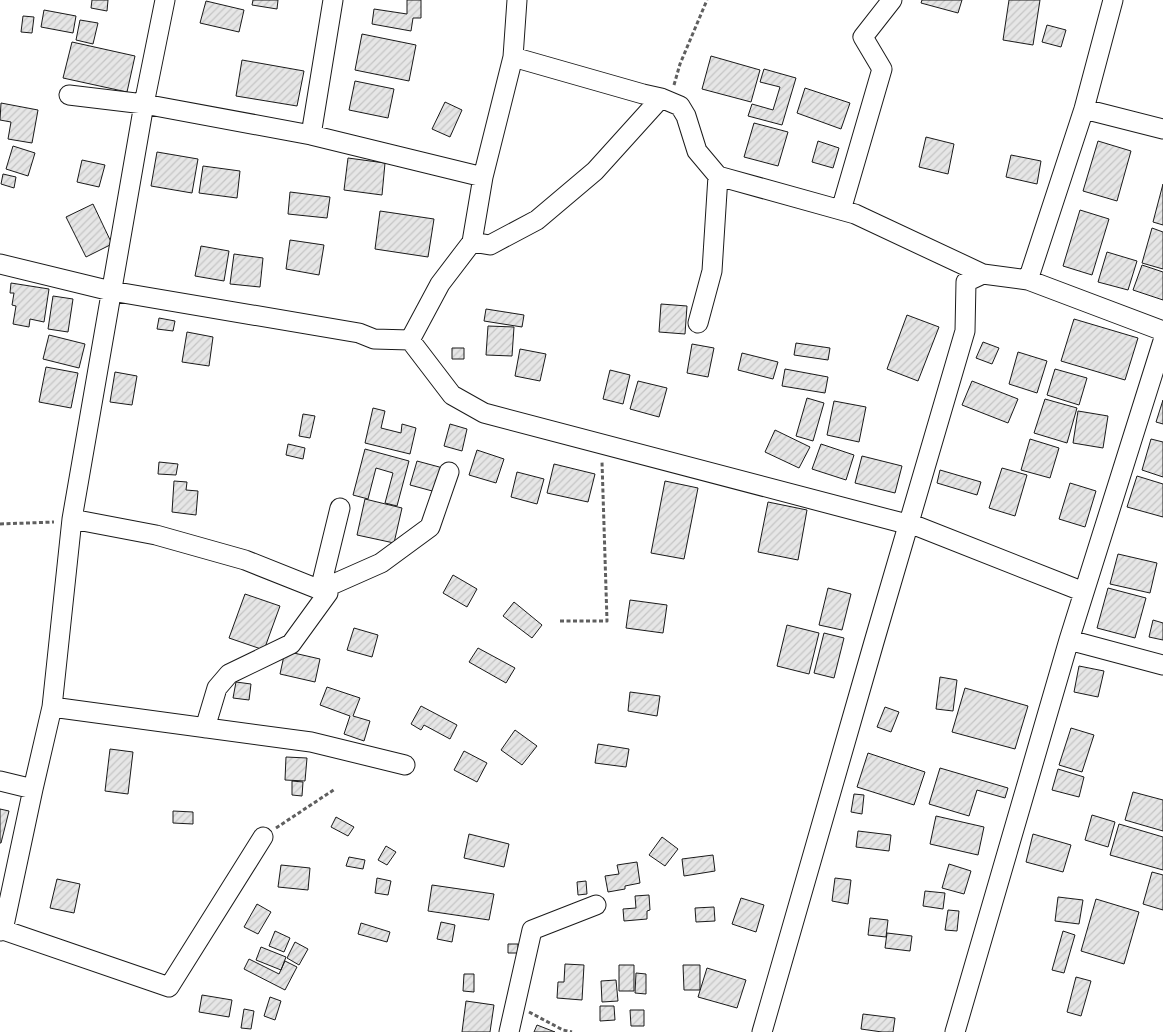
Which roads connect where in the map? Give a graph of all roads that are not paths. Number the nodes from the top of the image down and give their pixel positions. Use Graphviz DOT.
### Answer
graph roads {
  1 [pos="165,0"];
  2 [pos="333,0"];
  3 [pos="517,0"];
  4 [pos="892,0"];
  5 [pos="1113,0"];
  6 [pos="513,57"];
  7 [pos="69,95"];
  8 [pos="666,99"];
  9 [pos="144,104"];
  10 [pos="1084,109"];
  11 [pos="1163,129"];
  12 [pos="311,135"];
  13 [pos="718,176"];
  14 [pos="483,177"];
  15 [pos="842,210"];
  16 [pos="472,242"];
  17 [pos="0,264"];
  18 [pos="983,274"];
  19 [pos="1028,280"];
  20 [pos="111,291"];
  21 [pos="698,323"];
  22 [pos="1163,331"];
  23 [pos="410,340"];
  24 [pos="1163,341"];
  25 [pos="449,472"];
  26 [pos="340,508"];
  27 [pos="72,520"];
  28 [pos="909,523"];
  29 [pos="320,590"];
  30 [pos="1084,592"];
  31 [pos="1069,640"];
  32 [pos="1163,664"];
  33 [pos="52,707"];
  34 [pos="205,728"];
  35 [pos="405,765"];
  36 [pos="0,781"];
  37 [pos="33,789"];
  38 [pos="263,837"];
  39 [pos="596,905"];
  40 [pos="2,930"];
  41 [pos="509,1032"];
  42 [pos="762,1032"];
  43 [pos="955,1032"];
  1 -- 9 [label="street"];
  2 -- 12 [label="street"];
  3 -- 6 [label="street"];
  4 -- 15 [label="street"];
  5 -- 10 [label="street"];
  6 -- 8 [label="street"];
  6 -- 14 [label="street"];
  7 -- 9 [label="street"];
  8 -- 13 [label="street"];
  8 -- 16 [label="street"];
  9 -- 12 [label="street"];
  9 -- 20 [label="street"];
  10 -- 11 [label="street"];
  10 -- 19 [label="street"];
  12 -- 14 [label="street"];
  13 -- 15 [label="street"];
  13 -- 21 [label="street"];
  14 -- 16 [label="street"];
  15 -- 18 [label="street"];
  16 -- 23 [label="street"];
  17 -- 20 [label="street"];
  18 -- 19 [label="street"];
  18 -- 28 [label="street"];
  19 -- 22 [label="street"];
  20 -- 23 [label="street"];
  20 -- 27 [label="street"];
  23 -- 28 [label="street"];
  24 -- 30 [label="street"];
  25 -- 29 [label="street"];
  26 -- 29 [label="street"];
  27 -- 29 [label="street"];
  27 -- 33 [label="street"];
  28 -- 30 [label="street"];
  28 -- 42 [label="street"];
  29 -- 34 [label="street"];
  30 -- 31 [label="street"];
  31 -- 32 [label="street"];
  31 -- 43 [label="street"];
  33 -- 34 [label="street"];
  33 -- 37 [label="street"];
  34 -- 35 [label="street"];
  36 -- 37 [label="street"];
  37 -- 40 [label="street"];
  38 -- 40 [label="street"];
  39 -- 41 [label="street"];
}
